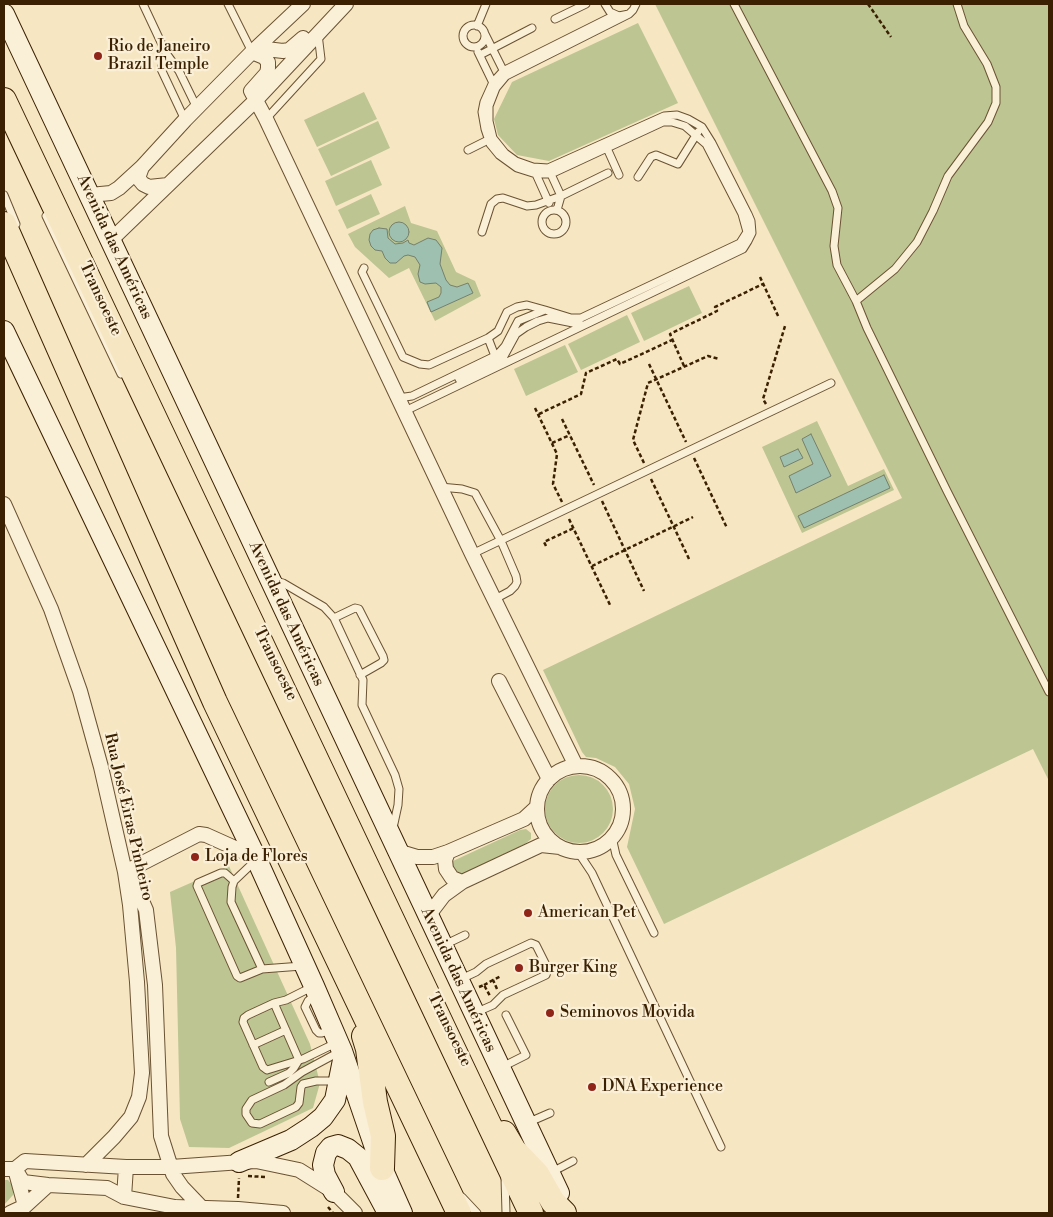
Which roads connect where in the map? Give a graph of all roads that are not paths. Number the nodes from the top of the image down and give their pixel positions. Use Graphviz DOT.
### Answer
graph roads {
  1 [pos="144,4"];
  2 [pos="228,4"];
  3 [pos="303,4"];
  4 [pos="346,4"];
  5 [pos="486,4"];
  6 [pos="586,4"];
  7 [pos="605,4"];
  8 [pos="636,4"];
  9 [pos="734,4"];
  10 [pos="957,4"];
  11 [pos="4,14"];
  12 [pos="629,14"];
  13 [pos="614,15"];
  14 [pos="555,18"];
  15 [pos="477,26"];
  16 [pos="532,28"];
  17 [pos="318,33"];
  18 [pos="484,34"];
  19 [pos="476,47"];
  20 [pos="492,48"];
  21 [pos="252,52"];
  22 [pos="166,53"];
  23 [pos="480,55"];
  24 [pos="505,74"];
  25 [pos="494,85"];
  26 [pos="4,100"];
  27 [pos="256,100"];
  28 [pos="197,108"];
  29 [pos="266,119"];
  30 [pos="184,120"];
  31 [pos="702,127"];
  32 [pos="696,136"];
  33 [pos="490,139"];
  34 [pos="606,146"];
  35 [pos="468,150"];
  36 [pos="142,167"];
  37 [pos="535,171"];
  38 [pos="550,171"];
  39 [pos="608,174"];
  40 [pos="619,175"];
  41 [pos="638,177"];
  42 [pos="168,185"];
  43 [pos="4,195"];
  44 [pos="90,195"];
  45 [pos="562,196"];
  46 [pos="549,201"];
  47 [pos="40,205"];
  48 [pos="482,232"];
  49 [pos="11,236"];
  50 [pos="111,240"];
  51 [pos="364,268"];
  52 [pos="856,301"];
  53 [pos="545,310"];
  54 [pos="583,325"];
  55 [pos="4,331"];
  56 [pos="488,338"];
  57 [pos="495,356"];
  58 [pos="124,381"];
  59 [pos="831,383"];
  60 [pos="402,405"];
  61 [pos="440,486"];
  62 [pos="4,504"];
  63 [pos="501,541"];
  64 [pos="472,554"];
  65 [pos="270,580"];
  66 [pos="495,600"];
  67 [pos="334,618"];
  68 [pos="360,675"];
  69 [pos="500,681"];
  70 [pos="1049,692"];
  71 [pos="576,766"];
  72 [pos="549,779"];
  73 [pos="537,808"];
  74 [pos="612,837"];
  75 [pos="394,844"];
  76 [pos="560,848"];
  77 [pos="448,852"];
  78 [pos="578,852"];
  79 [pos="256,858"];
  80 [pos="127,871"];
  81 [pos="234,881"];
  82 [pos="462,882"];
  83 [pos="428,916"];
  84 [pos="654,933"];
  85 [pos="465,935"];
  86 [pos="442,946"];
  87 [pos="305,966"];
  88 [pos="262,969"];
  89 [pos="342,971"];
  90 [pos="458,980"];
  91 [pos="316,990"];
  92 [pos="274,1003"];
  93 [pos="474,1014"];
  94 [pos="506,1015"];
  95 [pos="286,1030"];
  96 [pos="254,1045"];
  97 [pos="339,1045"];
  98 [pos="299,1060"];
  99 [pos="500,1068"];
  100 [pos="340,1081"];
  101 [pos="269,1082"];
  102 [pos="550,1113"];
  103 [pos="484,1116"];
  104 [pos="527,1124"];
  105 [pos="721,1147"];
  106 [pos="437,1148"];
  107 [pos="573,1161"];
  108 [pos="86,1165"];
  109 [pos="126,1167"];
  110 [pos="171,1167"];
  111 [pos="382,1168"];
  112 [pos="9,1169"];
  113 [pos="239,1169"];
  114 [pos="501,1169"];
  115 [pos="550,1173"];
  116 [pos="505,1178"];
  117 [pos="48,1185"];
  118 [pos="513,1195"];
  119 [pos="124,1197"];
  120 [pos="330,1198"];
  121 [pos="459,1203"];
  122 [pos="25,1206"];
  123 [pos="203,1209"];
  124 [pos="175,1210"];
  125 [pos="10,1213"];
  126 [pos="283,1213"];
  127 [pos="354,1213"];
  128 [pos="388,1213"];
  129 [pos="402,1213"];
  130 [pos="468,1213"];
  131 [pos="477,1213"];
  132 [pos="506,1213"];
  133 [pos="531,1213"];
  134 [pos="564,1213"];
  135 [pos="568,1213"];
  1 -- 22 [label="lane"];
  2 -- 21 [label="lane"];
  3 -- 21 [label="street"];
  4 -- 17 [label="street"];
  5 -- 15 [label="lane"];
  6 -- 14 [label="lane"];
  7 -- 13 [label="lane"];
  8 -- 12 [label="lane"];
  9 -- 52 [label="lane"];
  10 -- 52 [label="lane"];
  11 -- 44 [label="main road, Avenida das Américas"];
  12 -- 13 [label="lane"];
  12 -- 24 [label="lane"];
  13 -- 24 [label="lane"];
  15 -- 18 [label="lane"];
  15 -- 19 [label="lane"];
  16 -- 20 [label="lane"];
  17 -- 21 [label="street"];
  17 -- 27 [label="street"];
  17 -- 29 [label="lane"];
  18 -- 19 [label="lane"];
  18 -- 20 [label="lane"];
  19 -- 23 [label="lane"];
  20 -- 23 [label="lane"];
  20 -- 24 [label="lane"];
  21 -- 27 [label="street"];
  21 -- 28 [label="street"];
  22 -- 28 [label="lane"];
  22 -- 30 [label="lane"];
  23 -- 25 [label="lane"];
  24 -- 25 [label="lane"];
  25 -- 33 [label="lane"];
  26 -- 103 [label="highway"];
  27 -- 29 [label="street"];
  27 -- 42 [label="street"];
  28 -- 30 [label="street"];
  29 -- 60 [label="street"];
  30 -- 36 [label="street"];
  31 -- 32 [label="lane"];
  31 -- 34 [label="lane"];
  31 -- 54 [label="lane"];
  32 -- 34 [label="lane"];
  32 -- 41 [label="lane"];
  32 -- 53 [label="lane"];
  33 -- 35 [label="lane"];
  33 -- 37 [label="lane"];
  34 -- 38 [label="lane"];
  34 -- 40 [label="lane"];
  36 -- 42 [label="street"];
  36 -- 44 [label="street"];
  37 -- 38 [label="lane"];
  37 -- 46 [label="lane"];
  38 -- 45 [label="lane"];
  39 -- 45 [label="lane"];
  42 -- 50 [label="street"];
  43 -- 49 [label="lane"];
  44 -- 50 [label="main road, Avenida das Américas"];
  45 -- 46 [label="lane"];
  45 -- 46 [label="lane"];
  46 -- 48 [label="lane"];
  47 -- 58 [label="lane, Transoeste"];
  49 -- 89 [label="highway"];
  50 -- 65 [label="main road, Avenida das Américas"];
  51 -- 56 [label="lane"];
  52 -- 70 [label="lane"];
  53 -- 56 [label="lane"];
  53 -- 57 [label="lane"];
  54 -- 60 [label="lane"];
  54 -- 60 [label="lane"];
  55 -- 79 [label="main road"];
  56 -- 57 [label="lane"];
  57 -- 60 [label="lane"];
  59 -- 63 [label="lane"];
  60 -- 61 [label="street"];
  61 -- 63 [label="lane"];
  61 -- 64 [label="street"];
  62 -- 80 [label="street, Rua José Eiras Pinheiro"];
  63 -- 64 [label="lane"];
  63 -- 66 [label="lane"];
  64 -- 66 [label="street"];
  65 -- 67 [label="lane"];
  65 -- 75 [label="main road, Avenida das Américas"];
  66 -- 71 [label="street"];
  67 -- 68 [label="lane"];
  67 -- 68 [label="lane"];
  68 -- 75 [label="lane"];
  69 -- 72 [label="street"];
  71 -- 72 [label="street"];
  71 -- 74 [label="street"];
  72 -- 73 [label="street"];
  73 -- 76 [label="street"];
  73 -- 77 [label="street"];
  74 -- 78 [label="street"];
  74 -- 84 [label="lane"];
  75 -- 77 [label="street"];
  75 -- 83 [label="main road, Avenida das Américas"];
  76 -- 78 [label="street"];
  76 -- 82 [label="street"];
  77 -- 82 [label="street"];
  78 -- 105 [label="lane"];
  79 -- 80 [label="street"];
  79 -- 81 [label="lane"];
  79 -- 87 [label="main road"];
  80 -- 108 [label="street, Rua José Eiras Pinheiro"];
  80 -- 110 [label="street"];
  81 -- 88 [label="lane"];
  81 -- 88 [label="lane"];
  82 -- 83 [label="street"];
  83 -- 86 [label="main road, Avenida das Américas"];
  85 -- 86 [label="lane"];
  86 -- 90 [label="main road, Avenida das Américas"];
  87 -- 88 [label="lane"];
  87 -- 91 [label="main road"];
  89 -- 111 [label="highway"];
  89 -- 121 [label="highway"];
  90 -- 93 [label="main road, Avenida das Américas"];
  90 -- 93 [label="lane"];
  91 -- 92 [label="lane"];
  91 -- 97 [label="main road"];
  92 -- 95 [label="lane"];
  92 -- 96 [label="lane"];
  93 -- 99 [label="main road, Avenida das Américas"];
  94 -- 99 [label="lane"];
  95 -- 96 [label="lane"];
  95 -- 98 [label="lane"];
  96 -- 98 [label="lane"];
  97 -- 98 [label="lane"];
  97 -- 100 [label="main road"];
  97 -- 100 [label="lane"];
  97 -- 111 [label="main road"];
  98 -- 101 [label="lane"];
  99 -- 104 [label="main road, Avenida das Américas"];
  100 -- 113 [label="main road"];
  102 -- 104 [label="lane"];
  103 -- 133 [label="highway"];
  103 -- 134 [label="highway"];
  104 -- 115 [label="main road, Avenida das Américas"];
  106 -- 121 [label="lane"];
  107 -- 115 [label="lane"];
  108 -- 109 [label="street"];
  108 -- 112 [label="street"];
  109 -- 110 [label="street"];
  109 -- 119 [label="street"];
  110 -- 113 [label="street"];
  110 -- 123 [label="street"];
  111 -- 129 [label="main road"];
  112 -- 117 [label="street"];
  112 -- 122 [label="street"];
  113 -- 120 [label="street"];
  114 -- 116 [label="lane"];
  115 -- 135 [label="main road, Avenida das Américas"];
  116 -- 118 [label="lane"];
  116 -- 132 [label="lane"];
  117 -- 119 [label="street"];
  117 -- 122 [label="street"];
  119 -- 124 [label="street"];
  120 -- 127 [label="street"];
  120 -- 128 [label="main road"];
  121 -- 130 [label="lane"];
  121 -- 131 [label="lane"];
  122 -- 125 [label="street"];
  123 -- 124 [label="street"];
  123 -- 126 [label="street"];
}
